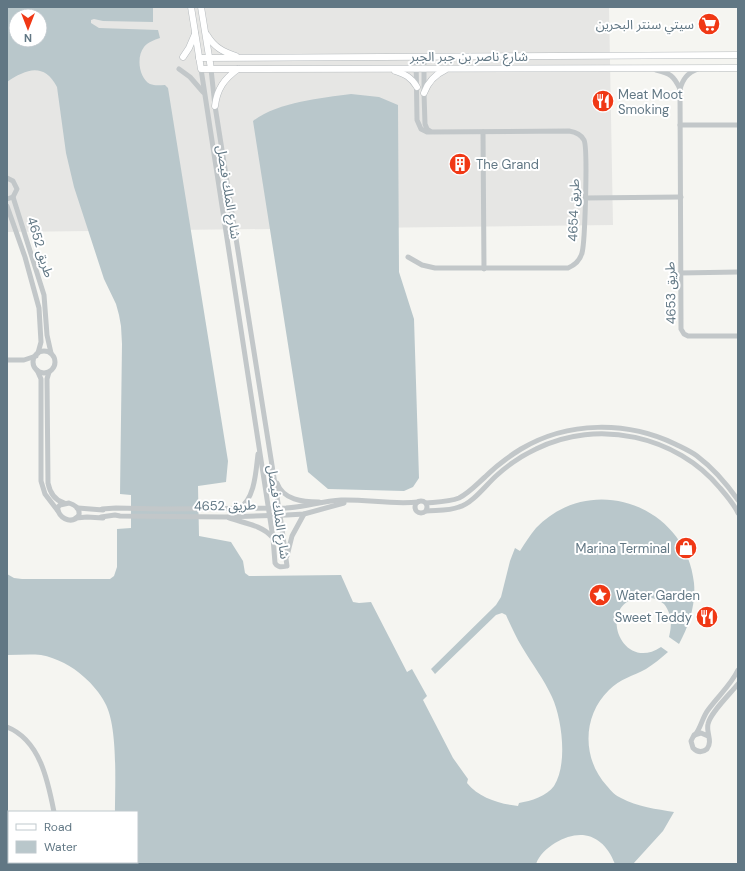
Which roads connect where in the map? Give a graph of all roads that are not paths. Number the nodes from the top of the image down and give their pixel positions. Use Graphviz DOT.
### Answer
graph roads {
  1 [pos="191,7"];
  2 [pos="201,7"];
  3 [pos="195,33"];
  4 [pos="206,34"];
  5 [pos="738,55"];
  6 [pos="416,56"];
  7 [pos="424,56"];
  8 [pos="183,57"];
  9 [pos="199,58"];
  10 [pos="209,58"];
  11 [pos="241,58"];
  12 [pos="649,68"];
  13 [pos="699,68"];
  14 [pos="738,68"];
  15 [pos="180,69"];
  16 [pos="200,69"];
  17 [pos="211,69"];
  18 [pos="238,69"];
  19 [pos="388,69"];
  20 [pos="416,69"];
  21 [pos="424,69"];
  22 [pos="446,69"];
  23 [pos="416,87"];
  24 [pos="680,89"];
  25 [pos="203,92"];
  26 [pos="424,93"];
  27 [pos="215,106"];
  28 [pos="680,125"];
  29 [pos="738,125"];
  30 [pos="431,132"];
  31 [pos="483,132"];
  32 [pos="7,178"];
  33 [pos="13,197"];
  34 [pos="681,197"];
  35 [pos="585,198"];
  36 [pos="7,199"];
  37 [pos="7,206"];
  38 [pos="408,257"];
  39 [pos="484,269"];
  40 [pos="680,272"];
  41 [pos="738,272"];
  42 [pos="738,336"];
  43 [pos="50,353"];
  44 [pos="37,354"];
  45 [pos="7,360"];
  46 [pos="20,360"];
  47 [pos="36,369"];
  48 [pos="49,372"];
  49 [pos="259,447"];
  50 [pos="274,473"];
  51 [pos="738,500"];
  52 [pos="353,501"];
  53 [pos="326,502"];
  54 [pos="418,502"];
  55 [pos="64,503"];
  56 [pos="404,503"];
  57 [pos="426,503"];
  58 [pos="268,507"];
  59 [pos="78,508"];
  60 [pos="238,508"];
  61 [pos="279,508"];
  62 [pos="415,508"];
  63 [pos="58,511"];
  64 [pos="426,511"];
  65 [pos="738,513"];
  66 [pos="304,514"];
  67 [pos="280,515"];
  68 [pos="269,516"];
  69 [pos="225,517"];
  70 [pos="76,518"];
  71 [pos="273,538"];
  72 [pos="286,560"];
  73 [pos="738,670"];
  74 [pos="738,684"];
  75 [pos="7,726"];
  76 [pos="694,735"];
  77 [pos="708,736"];
  78 [pos="54,811"];
  1 -- 3 [label="main road, شارع الملك فيصل"];
  2 -- 4 [label="main road, شارع الملك فيصل"];
  3 -- 8 [label="main road"];
  3 -- 9 [label="main road, شارع الملك فيصل"];
  4 -- 10 [label="main road, شارع الملك فيصل"];
  4 -- 11 [label="main road"];
  5 -- 7 [label="main road, شارع ناصر بن جبر الجبر"];
  6 -- 7 [label="main road, شارع ناصر بن جبر الجبر"];
  6 -- 11 [label="main road, شارع ناصر بن جبر الجبر"];
  6 -- 20 [label="street"];
  7 -- 21 [label="street"];
  9 -- 10 [label="main road, شارع ناصر بن جبر الجبر"];
  9 -- 16 [label="main road, شارع الملك فيصل"];
  10 -- 11 [label="main road, شارع ناصر بن جبر الجبر"];
  10 -- 17 [label="main road, شارع الملك فيصل"];
  12 -- 13 [label="main road, شارع ناصر بن جبر الجبر"];
  12 -- 22 [label="main road, شارع ناصر بن جبر الجبر"];
  12 -- 24 [label="street"];
  13 -- 14 [label="main road, شارع ناصر بن جبر الجبر"];
  13 -- 24 [label="street"];
  15 -- 25 [label="street"];
  16 -- 17 [label="main road, شارع ناصر بن جبر الجبر"];
  16 -- 25 [label="street, شارع الملك فيصل"];
  17 -- 18 [label="main road, شارع ناصر بن جبر الجبر"];
  17 -- 27 [label="street, شارع الملك فيصل"];
  18 -- 19 [label="main road, شارع ناصر بن جبر الجبر"];
  18 -- 27 [label="main road"];
  19 -- 20 [label="main road, شارع ناصر بن جبر الجبر"];
  19 -- 23 [label="main road"];
  20 -- 21 [label="main road, شارع ناصر بن جبر الجبر"];
  20 -- 23 [label="street"];
  21 -- 22 [label="main road, شارع ناصر بن جبر الجبر"];
  21 -- 26 [label="street"];
  22 -- 26 [label="main road"];
  23 -- 30 [label="street"];
  24 -- 28 [label="street, طريق 4653"];
  25 -- 49 [label="street, شارع الملك فيصل"];
  26 -- 30 [label="street"];
  27 -- 50 [label="street, شارع الملك فيصل"];
  28 -- 29 [label="street"];
  28 -- 34 [label="street, طريق 4653"];
  30 -- 31 [label="street, طريق 4654"];
  31 -- 35 [label="street, طريق 4654"];
  31 -- 39 [label="street"];
  32 -- 33 [label="street, طريق 4652"];
  33 -- 36 [label="street"];
  33 -- 43 [label="street, طريق 4652"];
  34 -- 35 [label="street"];
  34 -- 40 [label="street, طريق 4653"];
  35 -- 39 [label="street, طريق 4654"];
  37 -- 44 [label="street, طريق 4652"];
  38 -- 39 [label="street, طريق 4654"];
  40 -- 41 [label="street"];
  40 -- 42 [label="street, طريق 4653"];
  43 -- 44 [label="street"];
  43 -- 48 [label="street"];
  44 -- 46 [label="street"];
  44 -- 47 [label="street"];
  45 -- 46 [label="street"];
  46 -- 47 [label="street"];
  47 -- 48 [label="street"];
  47 -- 63 [label="street"];
  48 -- 55 [label="street"];
  49 -- 58 [label="street, شارع الملك فيصل"];
  49 -- 60 [label="street"];
  50 -- 53 [label="street"];
  50 -- 61 [label="street, شارع الملك فيصل"];
  51 -- 57 [label="street"];
  52 -- 53 [label="street, طريق 4652"];
  52 -- 56 [label="street, طريق 4652"];
  52 -- 66 [label="street, طريق 4652"];
  53 -- 61 [label="street, طريق 4652"];
  54 -- 56 [label="street, طريق 4652"];
  54 -- 57 [label="street"];
  54 -- 62 [label="street"];
  55 -- 59 [label="street"];
  55 -- 63 [label="street"];
  56 -- 62 [label="street"];
  57 -- 64 [label="street"];
  58 -- 60 [label="street, طريق 4652"];
  58 -- 61 [label="street, طريق 4652"];
  58 -- 68 [label="street, شارع الملك فيصل"];
  59 -- 60 [label="street, طريق 4652"];
  59 -- 70 [label="street"];
  61 -- 67 [label="street, شارع الملك فيصل"];
  62 -- 64 [label="street"];
  63 -- 70 [label="street"];
  64 -- 65 [label="street"];
  66 -- 67 [label="street, طريق 4652"];
  66 -- 72 [label="street"];
  67 -- 68 [label="street, طريق 4652"];
  67 -- 72 [label="street, شارع الملك فيصل"];
  68 -- 69 [label="street, طريق 4652"];
  68 -- 71 [label="street, شارع الملك فيصل"];
  69 -- 70 [label="street, طريق 4652"];
  69 -- 71 [label="street"];
  71 -- 72 [label="street, شارع الملك فيصل"];
  73 -- 76 [label="street"];
  74 -- 77 [label="street"];
  75 -- 78 [label="street"];
  76 -- 77 [label="street"];
  76 -- 77 [label="street"];
}
